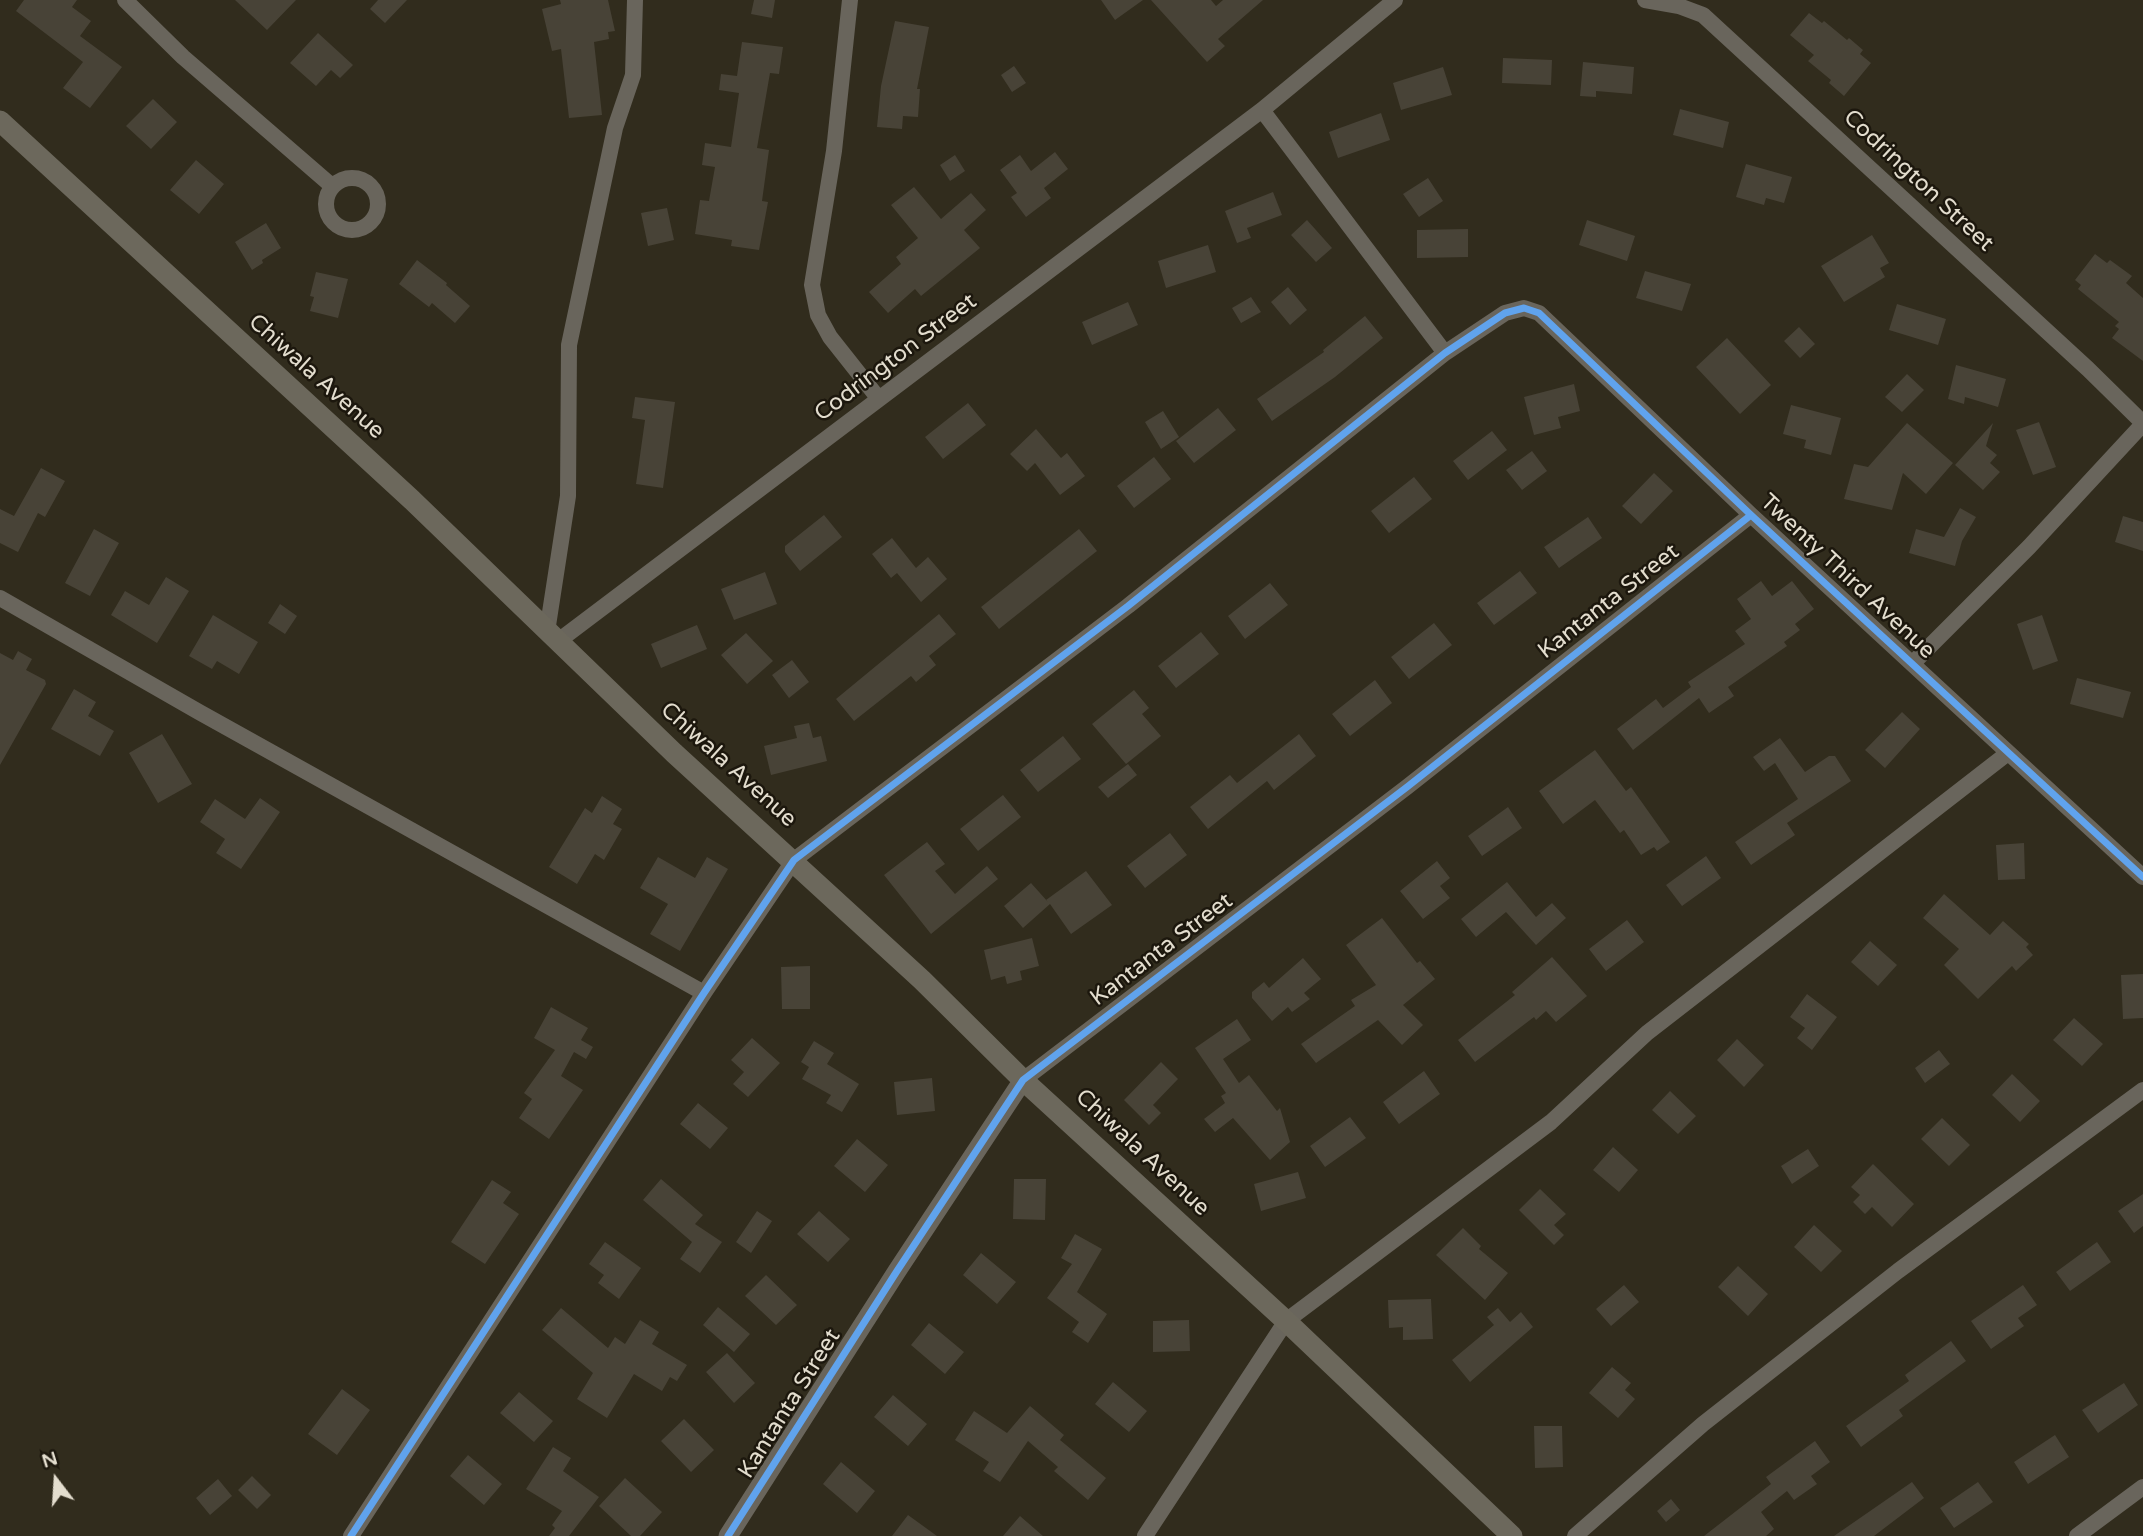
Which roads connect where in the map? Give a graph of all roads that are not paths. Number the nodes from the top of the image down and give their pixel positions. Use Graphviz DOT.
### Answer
graph roads {
  1 [pos="125,0"];
  2 [pos="635,0"];
  3 [pos="850,0"];
  4 [pos="1395,0"];
  5 [pos="1645,0"];
  6 [pos="1262,110"];
  7 [pos="0,121"];
  8 [pos="332,186"];
  9 [pos="1445,353"];
  10 [pos="879,399"];
  11 [pos="2143,424"];
  12 [pos="1751,514"];
  13 [pos="0,597"];
  14 [pos="552,637"];
  15 [pos="1913,663"];
  16 [pos="2008,753"];
  17 [pos="794,860"];
  18 [pos="2143,877"];
  19 [pos="704,992"];
  20 [pos="1023,1080"];
  21 [pos="2143,1090"];
  22 [pos="1286,1321"];
  23 [pos="2143,1487"];
  24 [pos="351,1536"];
  25 [pos="728,1536"];
  26 [pos="1145,1536"];
  27 [pos="1512,1536"];
  28 [pos="1575,1536"];
  29 [pos="2077,1536"];
  1 -- 8 [label="street"];
  2 -- 14 [label="street"];
  3 -- 10 [label="street"];
  4 -- 6 [label="street, Codrington Street"];
  5 -- 11 [label="street, Codrington Street"];
  6 -- 9 [label="street"];
  6 -- 10 [label="street, Codrington Street"];
  7 -- 14 [label="main road, Chiwala Avenue"];
  9 -- 12 [label="street, Twenty Third Avenue"];
  9 -- 17 [label="street"];
  10 -- 14 [label="street, Codrington Street"];
  11 -- 15 [label="street"];
  12 -- 15 [label="street, Twenty Third Avenue"];
  12 -- 20 [label="street, Kantanta Street"];
  13 -- 19 [label="street"];
  14 -- 17 [label="main road, Chiwala Avenue"];
  15 -- 16 [label="street, Twenty Third Avenue"];
  16 -- 18 [label="street, Twenty Third Avenue"];
  16 -- 22 [label="street"];
  17 -- 19 [label="street"];
  17 -- 20 [label="main road, Chiwala Avenue"];
  19 -- 24 [label="street"];
  20 -- 22 [label="main road, Chiwala Avenue"];
  20 -- 25 [label="street, Kantanta Street"];
  21 -- 28 [label="street"];
  22 -- 26 [label="street"];
  22 -- 27 [label="main road, Chiwala Avenue"];
  23 -- 29 [label="street"];
}
